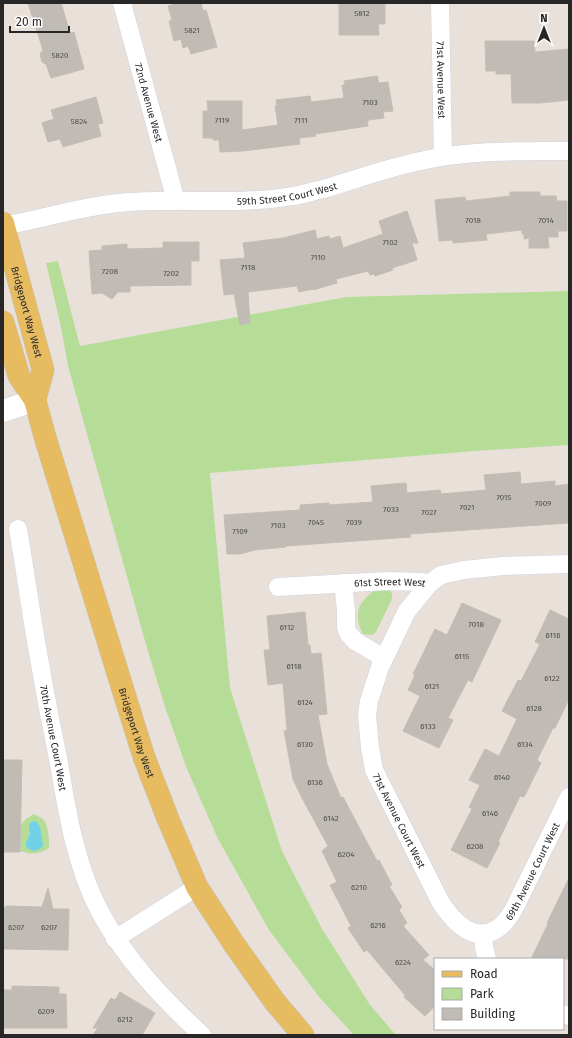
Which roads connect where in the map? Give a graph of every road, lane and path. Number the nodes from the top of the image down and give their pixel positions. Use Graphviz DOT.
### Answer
graph roads {
  1 [pos="122,3"];
  2 [pos="440,3"];
  3 [pos="569,151"];
  4 [pos="443,156"];
  5 [pos="176,201"];
  6 [pos="3,225"];
  7 [pos="3,322"];
  8 [pos="35,400"];
  9 [pos="3,411"];
  10 [pos="18,529"];
  11 [pos="569,564"];
  12 [pos="343,583"];
  13 [pos="429,584"];
  14 [pos="278,587"];
  15 [pos="384,658"];
  16 [pos="569,797"];
  17 [pos="197,887"];
  18 [pos="483,934"];
  19 [pos="115,939"];
  20 [pos="487,958"];
  21 [pos="202,1035"];
  22 [pos="303,1035"];
  1 -- 5 [label="street, 72nd Avenue West"];
  2 -- 4 [label="street, 71st Avenue West"];
  3 -- 4 [label="street, 59th Street Court West"];
  4 -- 5 [label="street, 59th Street Court West"];
  5 -- 6 [label="street, 59th Street Court West"];
  6 -- 8 [label="main road, Bridgeport Way West"];
  7 -- 8 [label="main road, Bridgeport Way West"];
  8 -- 9 [label="street"];
  8 -- 17 [label="main road, Bridgeport Way West"];
  10 -- 19 [label="street, 70th Avenue Court West"];
  11 -- 13 [label="street, 61st Street West"];
  12 -- 13 [label="street, 61st Street West"];
  12 -- 14 [label="street, 61st Street West"];
  12 -- 15 [label="street"];
  13 -- 15 [label="street, 71st Avenue Court West"];
  15 -- 18 [label="street, 71st Avenue Court West"];
  16 -- 18 [label="street, 69th Avenue Court West"];
  17 -- 19 [label="street"];
  17 -- 22 [label="main road, Bridgeport Way West"];
  18 -- 20 [label="street"];
  19 -- 21 [label="street, 70th Avenue Court West"];
}
